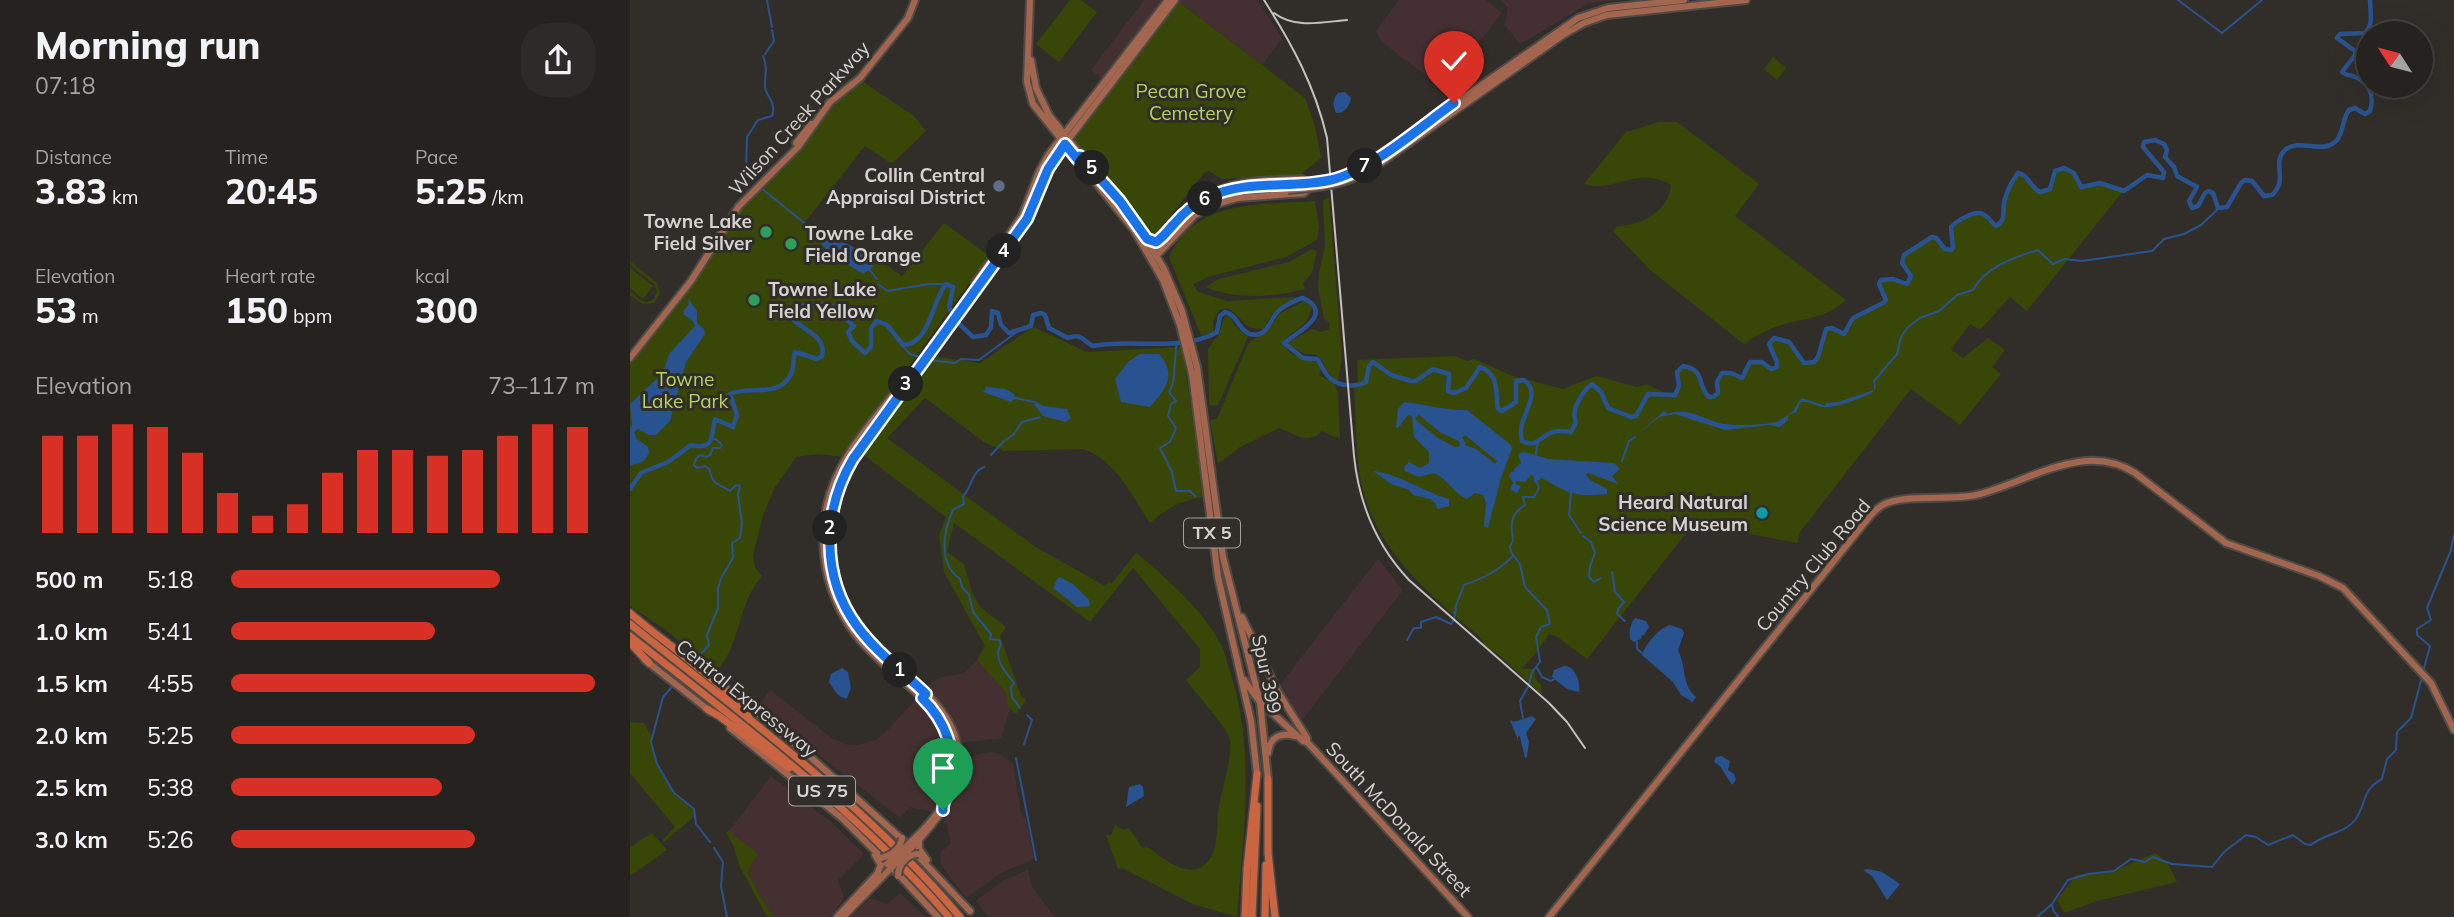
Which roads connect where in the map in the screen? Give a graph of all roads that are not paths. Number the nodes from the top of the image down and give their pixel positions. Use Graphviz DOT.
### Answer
graph roads {
  1 [pos="914,0"];
  2 [pos="1030,0"];
  3 [pos="1168,0"];
  4 [pos="1175,0"];
  5 [pos="1684,0"];
  6 [pos="1746,0"];
  7 [pos="1677,4"];
  8 [pos="1139,42"];
  9 [pos="1029,55"];
  10 [pos="1024,85"];
  11 [pos="1033,104"];
  12 [pos="1046,109"];
  13 [pos="1064,140"];
  14 [pos="1090,170"];
  15 [pos="1217,197"];
  16 [pos="1205,199"];
  17 [pos="1192,217"];
  18 [pos="1163,237"];
  19 [pos="1147,239"];
  20 [pos="1171,239"];
  21 [pos="712,246"];
  22 [pos="1153,255"];
  23 [pos="1173,288"];
  24 [pos="1186,334"];
  25 [pos="630,351"];
  26 [pos="630,358"];
  27 [pos="1198,395"];
  28 [pos="1228,577"];
  29 [pos="630,612"];
  30 [pos="630,624"];
  31 [pos="630,636"];
  32 [pos="1246,643"];
  33 [pos="630,646"];
  34 [pos="1256,649"];
  35 [pos="1235,654"];
  36 [pos="687,662"];
  37 [pos="649,663"];
  38 [pos="696,669"];
  39 [pos="1238,669"];
  40 [pos="924,698"];
  41 [pos="1260,702"];
  42 [pos="707,709"];
  43 [pos="1290,712"];
  44 [pos="1278,718"];
  45 [pos="2454,730"];
  46 [pos="1297,736"];
  47 [pos="1307,742"];
  48 [pos="806,753"];
  49 [pos="1267,762"];
  50 [pos="1257,774"];
  51 [pos="1268,779"];
  52 [pos="800,784"];
  53 [pos="827,796"];
  54 [pos="944,807"];
  55 [pos="897,830"];
  56 [pos="902,838"];
  57 [pos="918,838"];
  58 [pos="879,857"];
  59 [pos="903,858"];
  60 [pos="880,875"];
  61 [pos="972,914"];
  62 [pos="837,917"];
  63 [pos="843,917"];
  64 [pos="936,917"];
  65 [pos="949,917"];
  66 [pos="960,917"];
  67 [pos="1245,917"];
  68 [pos="1252,917"];
  69 [pos="1265,917"];
  70 [pos="1275,917"];
  71 [pos="1468,917"];
  72 [pos="1549,917"];
  1 -- 21 [label="main road, Wilson Creek Parkway"];
  2 -- 9 [label="main road, TX 5"];
  3 -- 8 [label="main road"];
  4 -- 8 [label="main road"];
  5 -- 7 [label="main road"];
  6 -- 7 [label="main road"];
  7 -- 15 [label="main road, bridge"];
  8 -- 13 [label="main road"];
  9 -- 10 [label="main road, TX 5"];
  9 -- 12 [label="main road, TX 5"];
  10 -- 11 [label="main road, TX 5"];
  10 -- 12 [label="main road"];
  11 -- 12 [label="main road"];
  11 -- 13 [label="main road, TX 5"];
  12 -- 13 [label="main road, TX 5"];
  13 -- 14 [label="main road, TX 5"];
  13 -- 40 [label="main road"];
  14 -- 19 [label="main road, TX 5"];
  14 -- 22 [label="main road, TX 5"];
  15 -- 16 [label="main road"];
  15 -- 17 [label="main road"];
  16 -- 17 [label="main road"];
  16 -- 18 [label="main road"];
  17 -- 20 [label="main road"];
  18 -- 19 [label="main road"];
  18 -- 22 [label="main road"];
  19 -- 22 [label="main road, TX 5"];
  20 -- 22 [label="main road"];
  20 -- 23 [label="main road"];
  21 -- 25 [label="main road, Wilson Creek Parkway"];
  21 -- 26 [label="main road, Wilson Creek Parkway"];
  22 -- 23 [label="main road, TX 5"];
  22 -- 24 [label="main road, TX 5"];
  23 -- 24 [label="main road, TX 5"];
  24 -- 27 [label="main road, TX 5"];
  27 -- 28 [label="main road, TX 5"];
  27 -- 35 [label="main road, TX 5"];
  28 -- 32 [label="main road, Spur 399"];
  28 -- 34 [label="main road, TX 5"];
  29 -- 36 [label="highway"];
  30 -- 36 [label="highway, Central Expressway"];
  31 -- 53 [label="highway, Central Expressway / US 75"];
  32 -- 34 [label="main road"];
  32 -- 35 [label="main road"];
  32 -- 41 [label="main road, Spur 399"];
  33 -- 37 [label="highway"];
  34 -- 43 [label="main road, South McDonald Street / TX 5"];
  35 -- 39 [label="main road, TX 5"];
  36 -- 38 [label="highway, Central Expressway"];
  37 -- 42 [label="main road"];
  38 -- 48 [label="main road"];
  38 -- 66 [label="highway, Central Expressway / US 75"];
  39 -- 41 [label="main road, TX 5"];
  39 -- 50 [label="main road, Spur 399"];
  40 -- 54 [label="main road"];
  40 -- 54 [label="main road"];
  41 -- 44 [label="main road, South McDonald Street / TX 5"];
  41 -- 49 [label="main road, Spur 399"];
  42 -- 52 [label="main road"];
  42 -- 53 [label="highway"];
  43 -- 44 [label="main road"];
  43 -- 47 [label="main road, South McDonald Street / TX 5"];
  44 -- 46 [label="main road, South McDonald Street / TX 5"];
  45 -- 72 [label="main road, Country Club Road"];
  46 -- 47 [label="main road, South McDonald Street / TX 5"];
  46 -- 49 [label="main road"];
  47 -- 71 [label="main road, South McDonald Street / TX 5"];
  48 -- 55 [label="main road"];
  48 -- 61 [label="main road"];
  49 -- 51 [label="main road, Spur 399"];
  50 -- 67 [label="highway"];
  50 -- 68 [label="highway"];
  51 -- 69 [label="highway"];
  51 -- 70 [label="highway"];
  52 -- 58 [label="main road"];
  52 -- 64 [label="main road"];
  53 -- 65 [label="highway, Central Expressway / US 75"];
  54 -- 57 [label="main road"];
  54 -- 57 [label="main road"];
  55 -- 56 [label="main road"];
  55 -- 57 [label="main road"];
  56 -- 58 [label="main road, bridge"];
  56 -- 59 [label="main road, bridge"];
  57 -- 59 [label="main road"];
  57 -- 59 [label="main road"];
  58 -- 59 [label="main road, bridge"];
  58 -- 60 [label="main road"];
  59 -- 60 [label="main road"];
  59 -- 60 [label="main road"];
  59 -- 61 [label="main road"];
  59 -- 64 [label="main road"];
  60 -- 62 [label="main road"];
  60 -- 63 [label="main road"];
}
